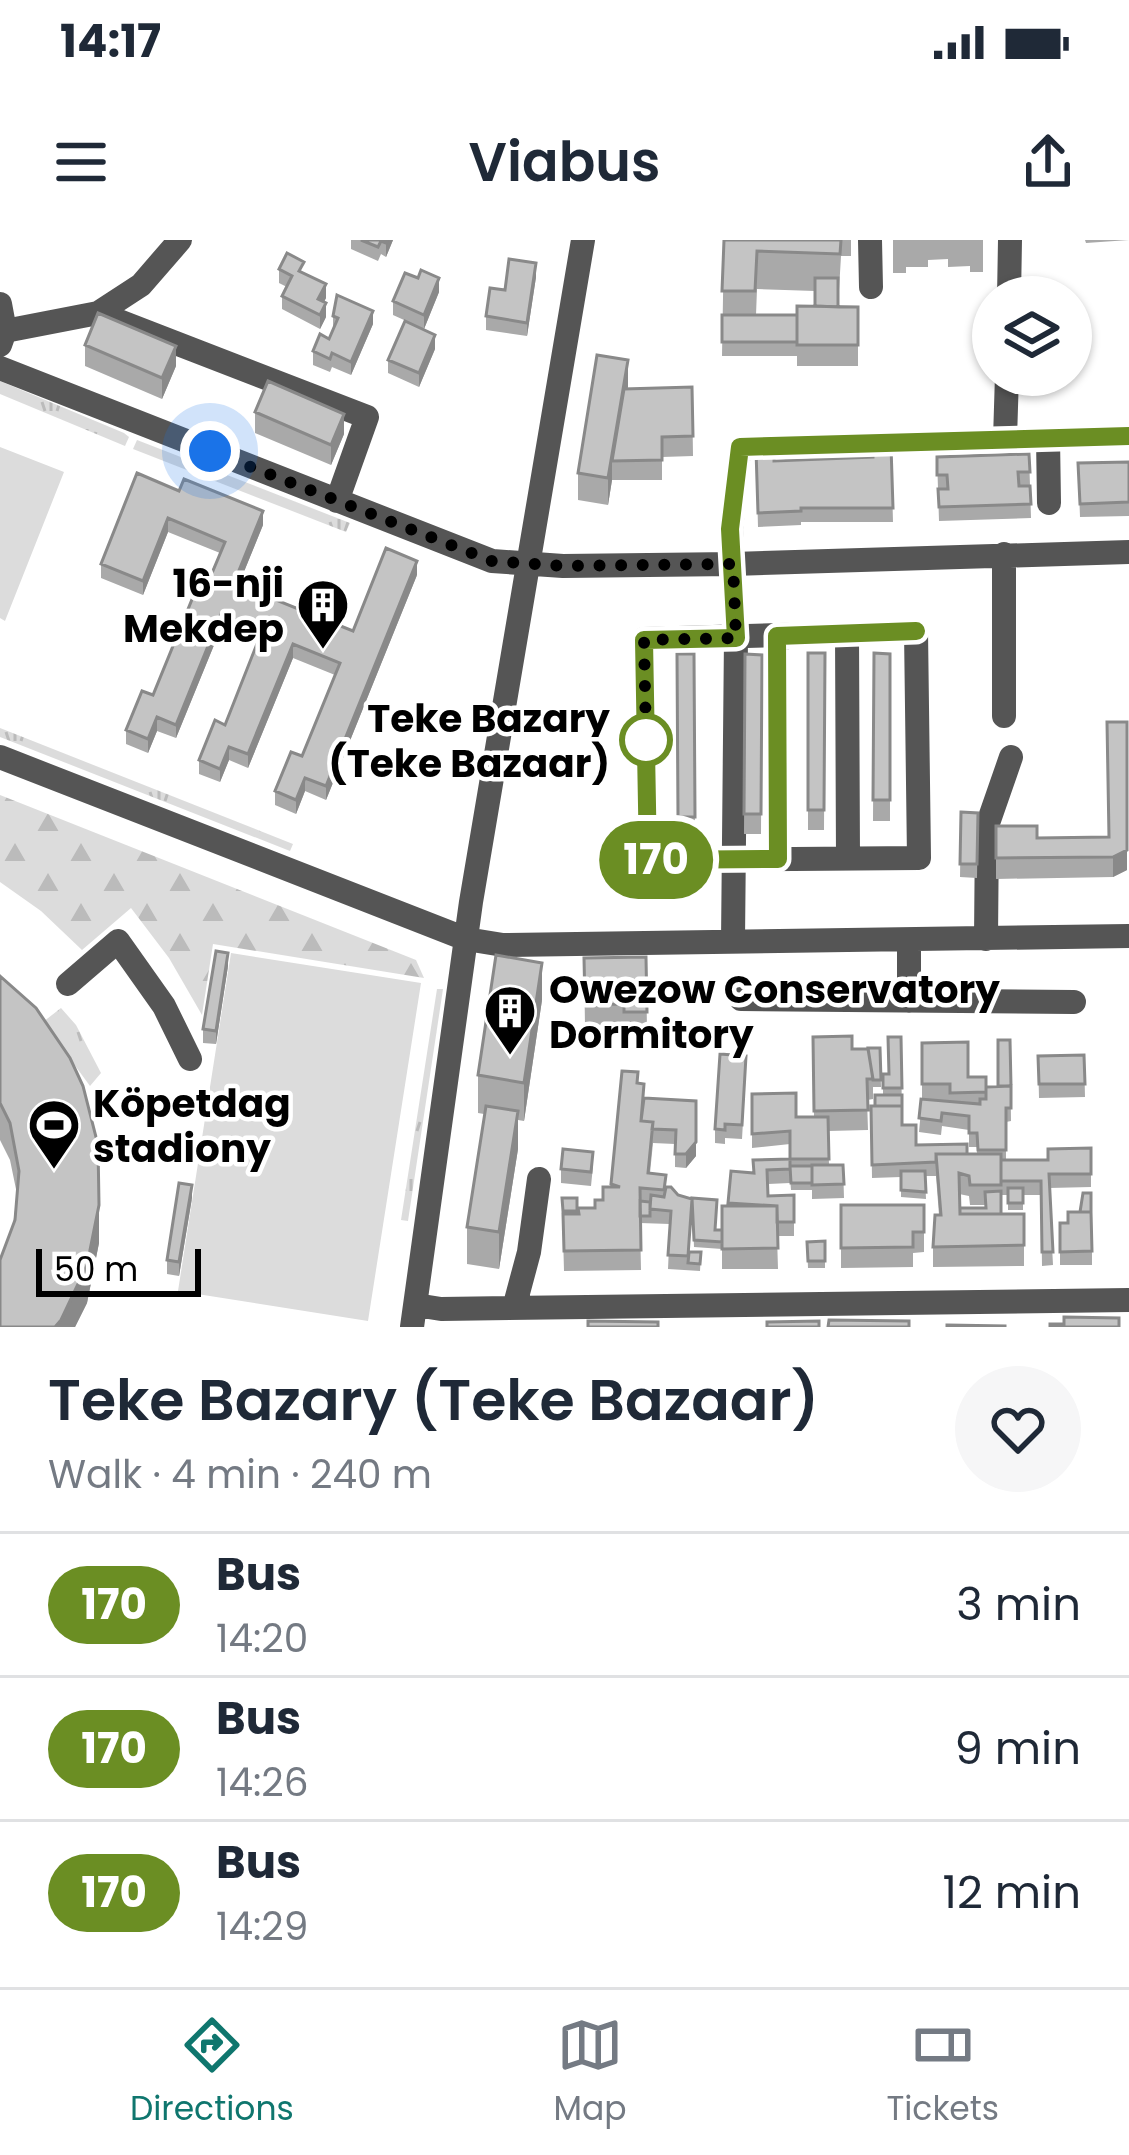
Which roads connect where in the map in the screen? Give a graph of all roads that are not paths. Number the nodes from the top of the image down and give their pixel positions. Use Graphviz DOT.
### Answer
graph roads {
  1 [pos="180,240"];
  2 [pos="583,240"];
  3 [pos="870,240"];
  4 [pos="1010,240"];
  5 [pos="1009,276"];
  6 [pos="871,287"];
  7 [pos="0,304"];
  8 [pos="98,313"];
  9 [pos="2,338"];
  10 [pos="0,368"];
  11 [pos="1007,396"];
  12 [pos="1129,436"];
  13 [pos="1048,438"];
  14 [pos="1006,440"];
  15 [pos="337,501"];
  16 [pos="1049,502"];
  17 [pos="1129,552"];
  18 [pos="1004,554"];
  19 [pos="733,564"];
  20 [pos="527,566"];
  21 [pos="847,633"];
  22 [pos="777,636"];
  23 [pos="736,638"];
  24 [pos="1004,716"];
  25 [pos="0,757"];
  26 [pos="1011,757"];
  27 [pos="778,859"];
  28 [pos="848,859"];
  29 [pos="732,860"];
  30 [pos="1129,937"];
  31 [pos="986,938"];
  32 [pos="466,939"];
  33 [pos="909,940"];
  34 [pos="733,941"];
  35 [pos="68,984"];
  36 [pos="741,999"];
  37 [pos="910,1000"];
  38 [pos="1074,1002"];
  39 [pos="190,1059"];
  40 [pos="539,1179"];
  41 [pos="1129,1300"];
  42 [pos="514,1308"];
  43 [pos="414,1316"];
  44 [pos="576,1317"];
  1 -- 8 [label="street"];
  2 -- 20 [label="street"];
  3 -- 6 [label="street"];
  4 -- 5 [label="street"];
  7 -- 9 [label="street"];
  8 -- 9 [label="street"];
  8 -- 15 [label="street"];
  10 -- 15 [label="street"];
  11 -- 14 [label="street"];
  12 -- 13 [label="street"];
  13 -- 14 [label="street"];
  13 -- 16 [label="street"];
  14 -- 19 [label="street"];
  15 -- 20 [label="street"];
  17 -- 18 [label="street"];
  18 -- 19 [label="street"];
  18 -- 24 [label="street"];
  19 -- 20 [label="street"];
  19 -- 23 [label="street"];
  20 -- 32 [label="street"];
  21 -- 22 [label="street"];
  21 -- 28 [label="street"];
  21 -- 28 [label="street"];
  22 -- 23 [label="street"];
  22 -- 27 [label="street"];
  23 -- 29 [label="street"];
  23 -- 29 [label="street"];
  25 -- 32 [label="street"];
  26 -- 31 [label="street"];
  27 -- 28 [label="street"];
  27 -- 29 [label="street"];
  29 -- 34 [label="street"];
  30 -- 31 [label="street"];
  31 -- 33 [label="street"];
  32 -- 34 [label="street"];
  32 -- 43 [label="street"];
  33 -- 34 [label="street"];
  33 -- 37 [label="street"];
  35 -- 39 [label="street"];
  36 -- 37 [label="street"];
  37 -- 38 [label="street"];
  40 -- 42 [label="street"];
  41 -- 44 [label="street"];
  42 -- 43 [label="street"];
  42 -- 44 [label="street"];
}
